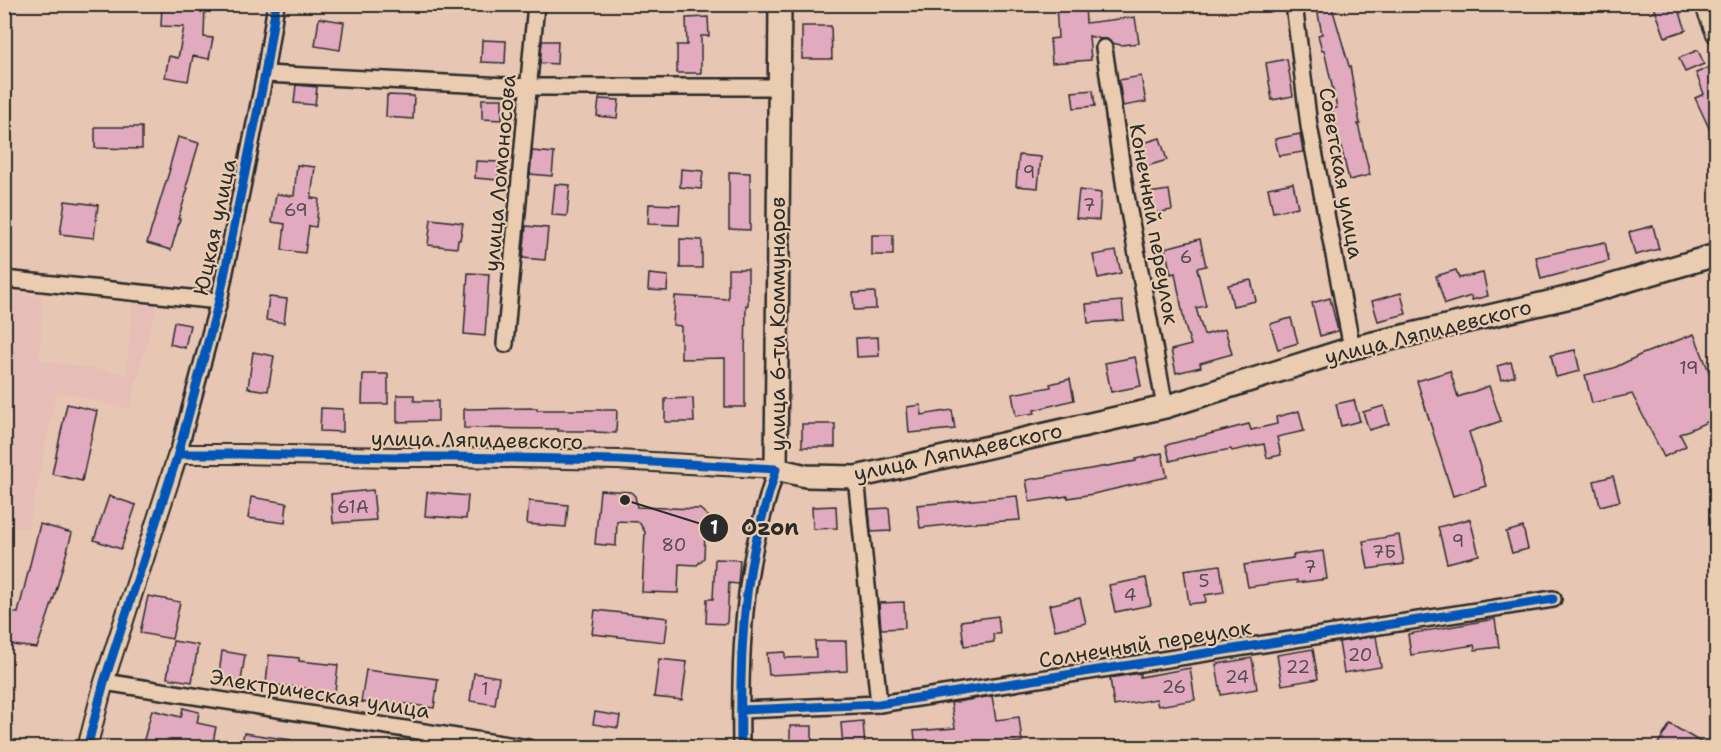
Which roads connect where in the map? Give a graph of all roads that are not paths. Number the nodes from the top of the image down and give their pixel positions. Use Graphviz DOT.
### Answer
graph roads {
  1 [pos="276,4"];
  2 [pos="536,4"];
  3 [pos="780,4"];
  4 [pos="1294,4"];
  5 [pos="1704,4"];
  6 [pos="1716,34"];
  7 [pos="1104,48"];
  8 [pos="265,74"];
  9 [pos="529,87"];
  10 [pos="779,87"];
  11 [pos="1716,255"];
  12 [pos="4,279"];
  13 [pos="219,301"];
  14 [pos="506,344"];
  15 [pos="1353,348"];
  16 [pos="1165,407"];
  17 [pos="178,454"];
  18 [pos="776,469"];
  19 [pos="856,477"];
  20 [pos="1553,599"];
  21 [pos="104,682"];
  22 [pos="879,704"];
  23 [pos="741,710"];
  24 [pos="87,747"];
  25 [pos="528,747"];
  26 [pos="741,747"];
  1 -- 8 [label="street, Юцкая улица"];
  2 -- 9 [label="street, улица Ломоносова"];
  3 -- 10 [label="main road, улица 6-ти Коммунаров"];
  4 -- 15 [label="street, Советская улица"];
  5 -- 6 [label="street"];
  7 -- 16 [label="street, Конечный переулок"];
  8 -- 9 [label="street"];
  8 -- 13 [label="street, Юцкая улица"];
  9 -- 10 [label="street"];
  9 -- 14 [label="street, улица Ломоносова"];
  10 -- 18 [label="main road, улица 6-ти Коммунаров"];
  11 -- 15 [label="main road, улица Ляпидевского"];
  12 -- 13 [label="street"];
  13 -- 17 [label="street, Юцкая улица"];
  15 -- 16 [label="main road, улица Ляпидевского"];
  16 -- 19 [label="main road, улица Ляпидевского"];
  17 -- 18 [label="street, улица Ляпидевского"];
  17 -- 21 [label="street"];
  18 -- 19 [label="main road, улица Ляпидевского"];
  18 -- 23 [label="street, улица 6-ти Коммунаров"];
  19 -- 22 [label="street"];
  20 -- 22 [label="street, Солнечный переулок"];
  21 -- 24 [label="street"];
  21 -- 25 [label="street, Электрическая улица"];
  22 -- 23 [label="street, Солнечный переулок"];
  23 -- 26 [label="street, улица 6-ти Коммунаров"];
}
